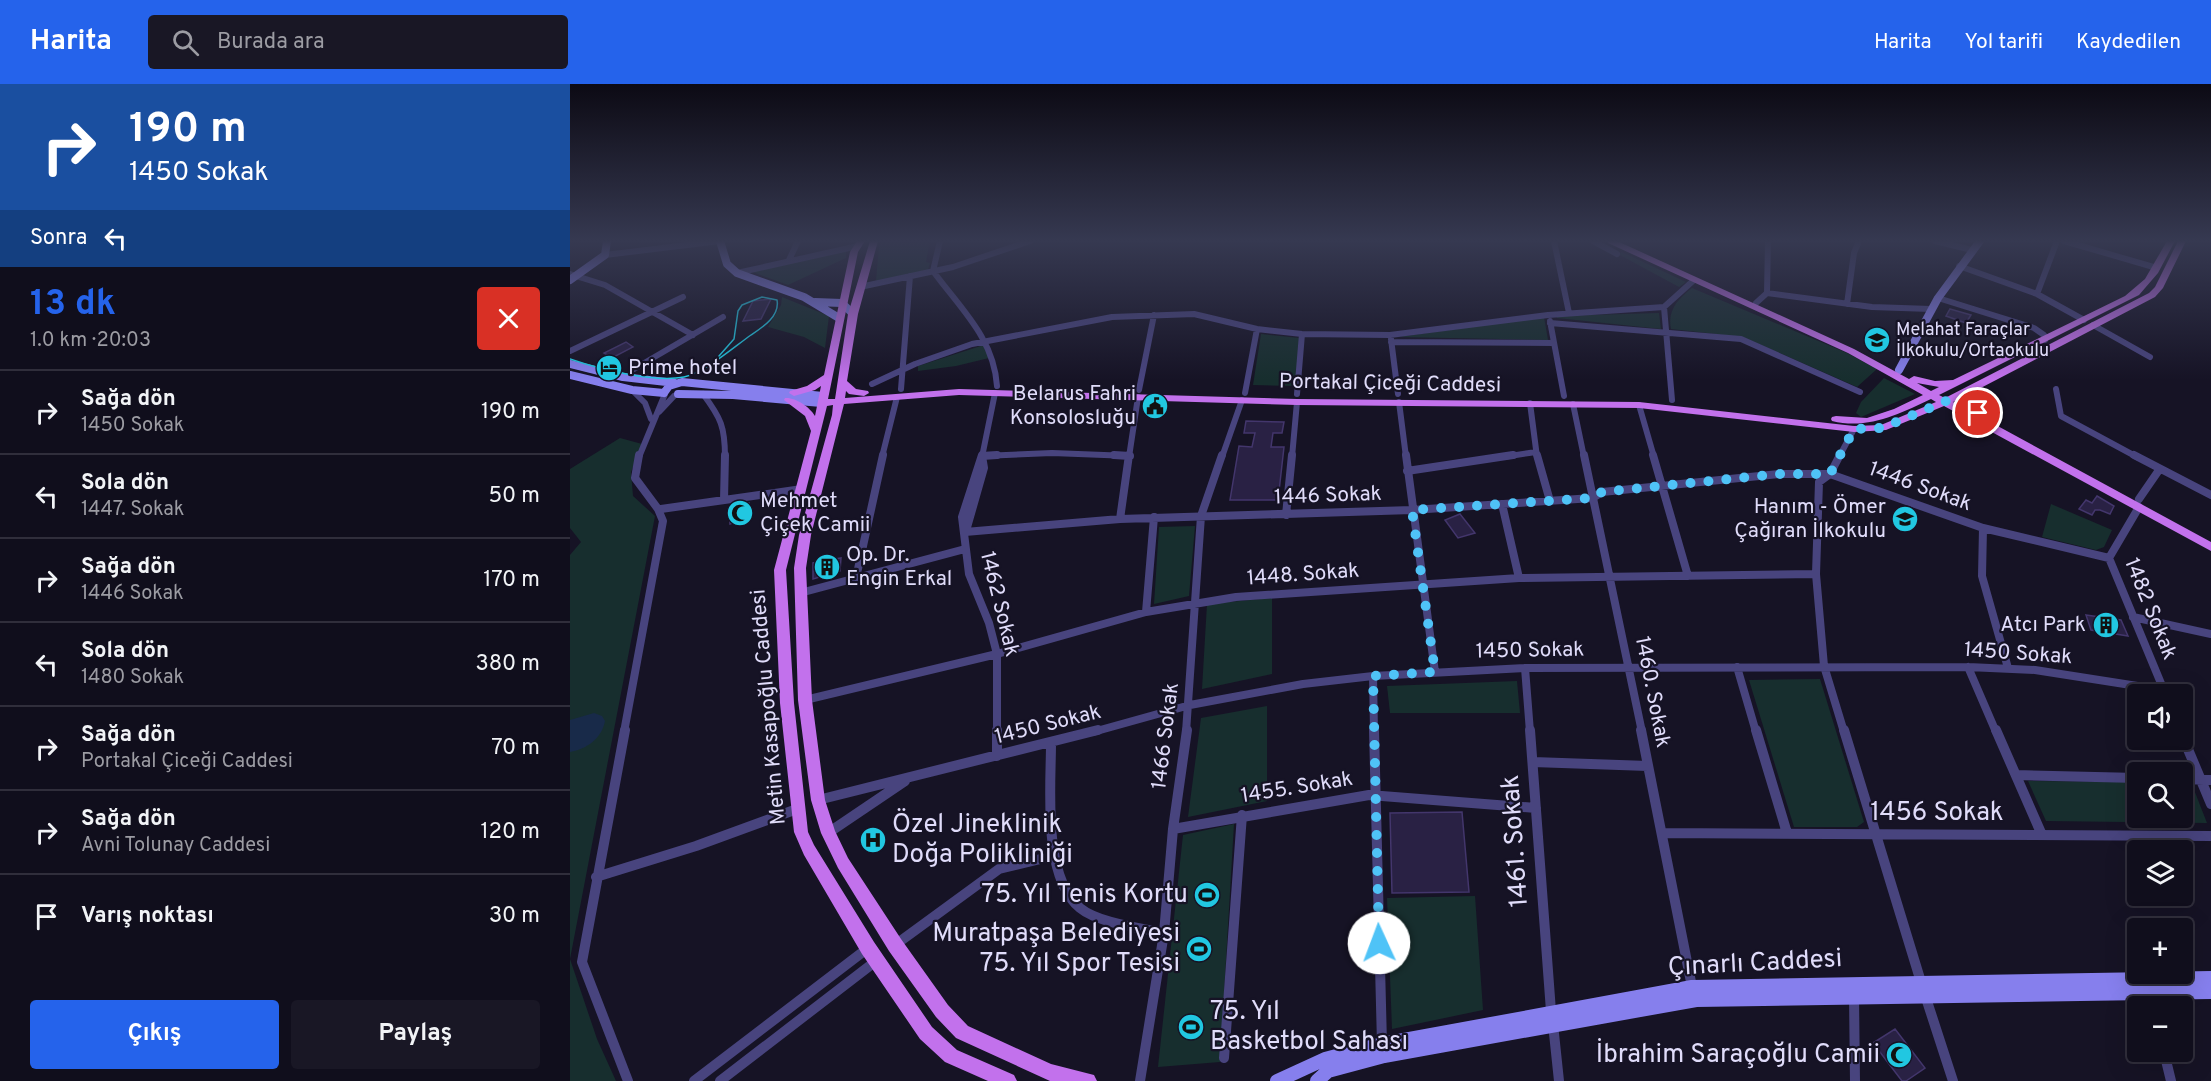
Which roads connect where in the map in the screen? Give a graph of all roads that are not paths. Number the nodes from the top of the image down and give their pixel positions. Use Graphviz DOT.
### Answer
graph roads {
  1 [pos="860,287"];
  2 [pos="609,288"];
  3 [pos="775,288"];
  4 [pos="846,288"];
  5 [pos="909,288"];
  6 [pos="946,288"];
  7 [pos="1563,288"];
  8 [pos="1686,288"];
  9 [pos="1711,288"];
  10 [pos="1723,288"];
  11 [pos="1767,288"];
  12 [pos="1849,288"];
  13 [pos="1945,288"];
  14 [pos="2019,288"];
  15 [pos="2039,288"];
  16 [pos="2143,288"];
  17 [pos="2159,288"];
  18 [pos="1767,293"];
  19 [pos="2037,294"];
  20 [pos="683,297"];
  21 [pos="1938,298"];
  22 [pos="812,302"];
  23 [pos="842,302"];
  24 [pos="1756,303"];
  25 [pos="1847,304"];
  26 [pos="1664,307"];
  27 [pos="1931,309"];
  28 [pos="651,313"];
  29 [pos="1569,313"];
  30 [pos="853,314"];
  31 [pos="1154,315"];
  32 [pos="1548,315"];
  33 [pos="723,317"];
  34 [pos="839,318"];
  35 [pos="2088,323"];
  36 [pos="1550,324"];
  37 [pos="1257,329"];
  38 [pos="1666,332"];
  39 [pos="1302,334"];
  40 [pos="693,335"];
  41 [pos="1391,338"];
  42 [pos="2045,340"];
  43 [pos="987,341"];
  44 [pos="1554,343"];
  45 [pos="570,351"];
  46 [pos="2150,357"];
  47 [pos="570,364"];
  48 [pos="634,369"];
  49 [pos="901,370"];
  50 [pos="1899,370"];
  51 [pos="570,375"];
  52 [pos="828,376"];
  53 [pos="1914,378"];
  54 [pos="675,383"];
  55 [pos="1959,383"];
  56 [pos="686,384"];
  57 [pos="872,384"];
  58 [pos="2056,388"];
  59 [pos="996,389"];
  60 [pos="632,390"];
  61 [pos="1968,391"];
  62 [pos="1860,392"];
  63 [pos="841,393"];
  64 [pos="899,393"];
  65 [pos="1139,393"];
  66 [pos="670,394"];
  67 [pos="703,394"];
  68 [pos="1564,396"];
  69 [pos="792,397"];
  70 [pos="864,397"];
  71 [pos="1243,397"];
  72 [pos="1942,397"];
  73 [pos="1297,398"];
  74 [pos="1398,398"];
  75 [pos="822,399"];
  76 [pos="1672,400"];
  77 [pos="1530,404"];
  78 [pos="1574,404"];
  79 [pos="1639,405"];
  80 [pos="837,415"];
  81 [pos="651,419"];
  82 [pos="1994,421"];
  83 [pos="1854,429"];
  84 [pos="816,434"];
  85 [pos="1536,452"];
  86 [pos="982,456"];
  87 [pos="1130,456"];
  88 [pos="2159,470"];
  89 [pos="1407,471"];
  90 [pos="1830,474"];
  91 [pos="1662,487"];
  92 [pos="802,489"];
  93 [pos="2211,495"];
  94 [pos="1593,498"];
  95 [pos="724,500"];
  96 [pos="1550,501"];
  97 [pos="2139,503"];
  98 [pos="1502,504"];
  99 [pos="661,509"];
  100 [pos="1412,510"];
  101 [pos="1286,515"];
  102 [pos="1201,516"];
  103 [pos="1154,518"];
  104 [pos="1120,519"];
  105 [pos="1983,528"];
  106 [pos="965,532"];
  107 [pos="2211,538"];
  108 [pos="2211,548"];
  109 [pos="965,549"];
  110 [pos="2109,558"];
  111 [pos="1816,574"];
  112 [pos="1611,576"];
  113 [pos="1688,576"];
  114 [pos="856,578"];
  115 [pos="1519,578"];
  116 [pos="1422,585"];
  117 [pos="800,593"];
  118 [pos="1196,603"];
  119 [pos="1146,612"];
  120 [pos="2133,617"];
  121 [pos="2211,634"];
  122 [pos="997,654"];
  123 [pos="1824,666"];
  124 [pos="1968,667"];
  125 [pos="1525,668"];
  126 [pos="1629,668"];
  127 [pos="1737,668"];
  128 [pos="2008,668"];
  129 [pos="1435,672"];
  130 [pos="1373,676"];
  131 [pos="2161,684"];
  132 [pos="2127,686"];
  133 [pos="805,700"];
  134 [pos="1190,705"];
  135 [pos="1052,744"];
  136 [pos="2188,750"];
  137 [pos="997,756"];
  138 [pos="1533,762"];
  139 [pos="1648,766"];
  140 [pos="2016,775"];
  141 [pos="909,778"];
  142 [pos="2127,778"];
  143 [pos="2193,779"];
  144 [pos="2201,779"];
  145 [pos="2211,780"];
  146 [pos="1378,795"];
  147 [pos="818,800"];
  148 [pos="2211,804"];
  149 [pos="1536,808"];
  150 [pos="797,809"];
  151 [pos="1242,815"];
  152 [pos="1173,829"];
  153 [pos="828,833"];
  154 [pos="1662,833"];
  155 [pos="1787,833"];
  156 [pos="1876,834"];
  157 [pos="2042,835"];
  158 [pos="2211,836"];
  159 [pos="1053,856"];
  160 [pos="596,877"];
  161 [pos="1164,933"];
  162 [pos="895,945"];
  163 [pos="872,954"];
  164 [pos="2211,978"];
  165 [pos="1692,987"];
  166 [pos="1923,989"];
  167 [pos="2211,993"];
  168 [pos="1854,996"];
  169 [pos="2186,996"];
  170 [pos="2127,999"];
  171 [pos="1552,1018"];
  172 [pos="1383,1050"];
  173 [pos="1224,1058"];
  174 [pos="2166,1062"];
  175 [pos="628,1081"];
  176 [pos="694,1081"];
  177 [pos="720,1081"];
  178 [pos="1008,1081"];
  179 [pos="1089,1081"];
  180 [pos="1140,1081"];
  181 [pos="1277,1081"];
  182 [pos="1317,1081"];
  183 [pos="1559,1081"];
  184 [pos="1855,1081"];
  185 [pos="1953,1081"];
  186 [pos="2171,1081"];
  1 -- 30 [label="main road, Metin Kasapoğlu Caddesi"];
  2 -- 28 [label="street"];
  3 -- 22 [label="main road"];
  4 -- 22 [label="main road"];
  4 -- 23 [label="main road, Metin Kasapoğlu Caddesi"];
  5 -- 49 [label="street"];
  6 -- 43 [label="street"];
  7 -- 29 [label="street"];
  8 -- 26 [label="street"];
  9 -- 72 [label="main road"];
  10 -- 24 [label="main road"];
  11 -- 18 [label="street"];
  12 -- 25 [label="street"];
  13 -- 21 [label="main road"];
  14 -- 19 [label="street"];
  15 -- 19 [label="street"];
  16 -- 35 [label="main road"];
  17 -- 35 [label="main road"];
  18 -- 24 [label="street"];
  18 -- 25 [label="street"];
  19 -- 35 [label="street"];
  20 -- 28 [label="street"];
  21 -- 27 [label="main road"];
  21 -- 42 [label="street"];
  22 -- 23 [label="main road"];
  22 -- 34 [label="main road"];
  23 -- 30 [label="main road"];
  23 -- 34 [label="main road, Metin Kasapoğlu Caddesi"];
  24 -- 50 [label="main road"];
  25 -- 27 [label="street"];
  26 -- 29 [label="street"];
  26 -- 38 [label="street"];
  27 -- 50 [label="main road"];
  28 -- 40 [label="street"];
  28 -- 45 [label="street"];
  29 -- 32 [label="street"];
  30 -- 63 [label="main road, Metin Kasapoğlu Caddesi"];
  31 -- 37 [label="street"];
  31 -- 43 [label="street"];
  31 -- 65 [label="street"];
  32 -- 36 [label="street"];
  32 -- 41 [label="street"];
  33 -- 40 [label="street"];
  34 -- 52 [label="main road, Metin Kasapoğlu Caddesi"];
  35 -- 42 [label="main road"];
  35 -- 46 [label="street"];
  35 -- 61 [label="main road"];
  36 -- 38 [label="street"];
  36 -- 44 [label="street"];
  37 -- 39 [label="street"];
  37 -- 71 [label="street, 1466 Sokak"];
  38 -- 62 [label="street"];
  38 -- 76 [label="street"];
  39 -- 41 [label="street"];
  39 -- 73 [label="street"];
  40 -- 48 [label="street"];
  41 -- 44 [label="street"];
  41 -- 74 [label="street"];
  42 -- 55 [label="main road"];
  43 -- 49 [label="street"];
  43 -- 59 [label="street"];
  44 -- 68 [label="street"];
  47 -- 54 [label="main road"];
  49 -- 57 [label="street"];
  49 -- 64 [label="street"];
  50 -- 53 [label="main road"];
  51 -- 60 [label="main road"];
  52 -- 69 [label="main road"];
  52 -- 75 [label="main road, Metin Kasapoğlu Caddesi"];
  53 -- 55 [label="main road"];
  53 -- 72 [label="main road"];
  54 -- 56 [label="main road"];
  54 -- 66 [label="main road"];
  55 -- 72 [label="main road"];
  56 -- 66 [label="main road"];
  56 -- 69 [label="main road"];
  58 -- 88 [label="street"];
  59 -- 64 [label="main road, Portakal Çiceği Caddesi"];
  59 -- 65 [label="main road, Portakal Çiceği Caddesi"];
  59 -- 86 [label="street, 1462 Sokak"];
  60 -- 66 [label="main road"];
  60 -- 81 [label="street"];
  61 -- 72 [label="main road"];
  61 -- 82 [label="main road"];
  63 -- 70 [label="main road, Portakal Çiceği Caddesi"];
  63 -- 70 [label="main road"];
  63 -- 75 [label="main road, Portakal Çiceği Caddesi"];
  63 -- 80 [label="main road, Metin Kasapoğlu Caddesi"];
  64 -- 70 [label="main road, Portakal Çiceği Caddesi"];
  64 -- 114 [label="street"];
  65 -- 71 [label="main road, Portakal Çiceği Caddesi"];
  65 -- 87 [label="street"];
  66 -- 67 [label="main road"];
  66 -- 81 [label="street"];
  67 -- 69 [label="main road"];
  67 -- 95 [label="street"];
  68 -- 74 [label="main road, Portakal Çiceği Caddesi"];
  68 -- 76 [label="main road, Portakal Çiceği Caddesi"];
  69 -- 75 [label="main road"];
  69 -- 84 [label="main road"];
  70 -- 80 [label="main road"];
  71 -- 73 [label="main road, Portakal Çiceği Caddesi"];
  71 -- 102 [label="street, 1466 Sokak"];
  72 -- 76 [label="main road, Portakal Çiceği Caddesi"];
  72 -- 82 [label="main road"];
  72 -- 83 [label="main road, Portakal Çiceği Caddesi"];
  72 -- 97 [label="main road"];
  73 -- 74 [label="main road, Portakal Çiceği Caddesi"];
  73 -- 101 [label="street"];
  74 -- 77 [label="main road, Portakal Çiceği Caddesi"];
  74 -- 89 [label="street"];
  75 -- 84 [label="main road, Metin Kasapoğlu Caddesi"];
  77 -- 78 [label="main road, Portakal Çiceği Caddesi"];
  77 -- 85 [label="street"];
  78 -- 79 [label="main road, Portakal Çiceği Caddesi"];
  78 -- 94 [label="street, 1460. Sokak"];
  79 -- 83 [label="main road, Portakal Çiceği Caddesi"];
  79 -- 91 [label="street"];
  80 -- 117 [label="main road, Metin Kasapoğlu Caddesi"];
  81 -- 99 [label="street"];
  82 -- 97 [label="main road"];
  83 -- 90 [label="street"];
  84 -- 92 [label="main road, Metin Kasapoğlu Caddesi"];
  85 -- 89 [label="street"];
  85 -- 96 [label="street"];
  86 -- 87 [label="street"];
  86 -- 106 [label="street, 1462 Sokak"];
  87 -- 104 [label="street"];
  88 -- 93 [label="street"];
  88 -- 97 [label="street, 1482 Sokak"];
  89 -- 100 [label="street"];
  90 -- 91 [label="street, 1446 Sokak"];
  90 -- 105 [label="street, 1446 Sokak"];
  90 -- 111 [label="street"];
  91 -- 94 [label="street, 1446 Sokak"];
  91 -- 113 [label="street"];
  92 -- 95 [label="street"];
  92 -- 150 [label="main road, Metin Kasapoğlu Caddesi"];
  94 -- 96 [label="street, 1446 Sokak"];
  94 -- 112 [label="street, 1460. Sokak"];
  95 -- 99 [label="street"];
  96 -- 98 [label="street, 1446 Sokak"];
  97 -- 107 [label="main road"];
  97 -- 108 [label="main road"];
  97 -- 110 [label="street, 1482 Sokak"];
  98 -- 100 [label="street, 1446 Sokak"];
  98 -- 115 [label="street"];
  99 -- 160 [label="street"];
  100 -- 101 [label="street, 1446 Sokak"];
  100 -- 116 [label="street"];
  101 -- 102 [label="street, 1446 Sokak"];
  102 -- 103 [label="street, 1446 Sokak"];
  102 -- 118 [label="street, 1466 Sokak"];
  103 -- 104 [label="street, 1446 Sokak"];
  103 -- 119 [label="street"];
  104 -- 106 [label="street, 1446 Sokak"];
  105 -- 110 [label="street, 1446 Sokak"];
  105 -- 128 [label="street"];
  106 -- 109 [label="street, 1462 Sokak"];
  109 -- 114 [label="street"];
  109 -- 122 [label="street, 1462 Sokak"];
  110 -- 120 [label="street, 1482 Sokak"];
  111 -- 113 [label="street, 1448. Sokak"];
  111 -- 123 [label="street"];
  112 -- 113 [label="street, 1448. Sokak"];
  112 -- 115 [label="street, 1448. Sokak"];
  112 -- 126 [label="street, 1460. Sokak"];
  114 -- 117 [label="street"];
  115 -- 116 [label="street, 1448. Sokak"];
  116 -- 118 [label="street, 1448. Sokak"];
  116 -- 129 [label="street"];
  117 -- 133 [label="main road, Metin Kasapoğlu Caddesi"];
  118 -- 119 [label="street, 1448. Sokak"];
  118 -- 134 [label="street, 1466 Sokak"];
  119 -- 122 [label="street, 1448. Sokak"];
  120 -- 121 [label="street"];
  120 -- 131 [label="street, 1482 Sokak"];
  122 -- 133 [label="street, 1448. Sokak"];
  122 -- 137 [label="street, 1462 Sokak"];
  123 -- 124 [label="street, 1450 Sokak"];
  123 -- 127 [label="street, 1450 Sokak"];
  123 -- 156 [label="street"];
  124 -- 128 [label="street, 1450 Sokak"];
  124 -- 140 [label="street"];
  125 -- 126 [label="street, 1450 Sokak"];
  125 -- 129 [label="street, 1450 Sokak"];
  125 -- 138 [label="street, 1461. Sokak"];
  126 -- 127 [label="street, 1450 Sokak"];
  126 -- 139 [label="street, 1460. Sokak"];
  127 -- 155 [label="street"];
  128 -- 132 [label="street, 1450 Sokak"];
  129 -- 130 [label="street, 1450 Sokak"];
  130 -- 134 [label="street, 1450 Sokak"];
  130 -- 146 [label="street"];
  133 -- 147 [label="main road, Metin Kasapoğlu Caddesi"];
  134 -- 135 [label="street, 1450 Sokak"];
  134 -- 152 [label="street, 1466 Sokak"];
  135 -- 137 [label="street, 1450 Sokak"];
  135 -- 159 [label="street"];
  136 -- 144 [label="street"];
  137 -- 141 [label="street, 1450 Sokak"];
  138 -- 139 [label="street"];
  138 -- 149 [label="street, 1461. Sokak"];
  139 -- 154 [label="street, 1460. Sokak"];
  140 -- 142 [label="street"];
  140 -- 157 [label="street"];
  141 -- 147 [label="street, 1450 Sokak"];
  141 -- 153 [label="street, 1450 Sokak"];
  143 -- 144 [label="street"];
  144 -- 145 [label="street"];
  144 -- 148 [label="street"];
  146 -- 149 [label="street, 1455. Sokak"];
  146 -- 151 [label="street, 1455. Sokak"];
  146 -- 172 [label="street"];
  147 -- 153 [label="main road, Metin Kasapoğlu Caddesi"];
  149 -- 171 [label="street, 1461. Sokak"];
  150 -- 160 [label="street"];
  150 -- 163 [label="main road, Metin Kasapoğlu Caddesi"];
  151 -- 152 [label="street, 1455. Sokak"];
  151 -- 173 [label="street"];
  152 -- 161 [label="street, 1466 Sokak"];
  153 -- 162 [label="main road, Metin Kasapoğlu Caddesi"];
  154 -- 155 [label="street, 1456 Sokak"];
  154 -- 165 [label="street, 1460. Sokak"];
  155 -- 156 [label="street, 1456 Sokak"];
  156 -- 157 [label="street, 1456 Sokak"];
  156 -- 166 [label="street"];
  157 -- 158 [label="street, 1456 Sokak"];
  159 -- 161 [label="street"];
  159 -- 162 [label="street"];
  160 -- 175 [label="street"];
  161 -- 180 [label="street, 1466 Sokak"];
  162 -- 179 [label="main road, Metin Kasapoğlu Caddesi"];
  163 -- 176 [label="street"];
  163 -- 177 [label="street"];
  163 -- 178 [label="main road, Metin Kasapoğlu Caddesi"];
  164 -- 166 [label="main road, Çınarlı Caddesi"];
  165 -- 166 [label="main road, Çınarlı Caddesi"];
  165 -- 171 [label="main road, Çınarlı Caddesi"];
  166 -- 168 [label="main road, Çınarlı Caddesi"];
  166 -- 170 [label="main road, Çınarlı Caddesi"];
  166 -- 185 [label="street"];
  167 -- 169 [label="main road, Çınarlı Caddesi"];
  168 -- 171 [label="main road, Çınarlı Caddesi"];
  168 -- 184 [label="street"];
  171 -- 172 [label="main road, Çınarlı Caddesi"];
  171 -- 183 [label="street, 1461. Sokak"];
  172 -- 181 [label="main road, Çınarlı Caddesi"];
  172 -- 182 [label="main road, Çınarlı Caddesi"];
  174 -- 186 [label="street"];
}
